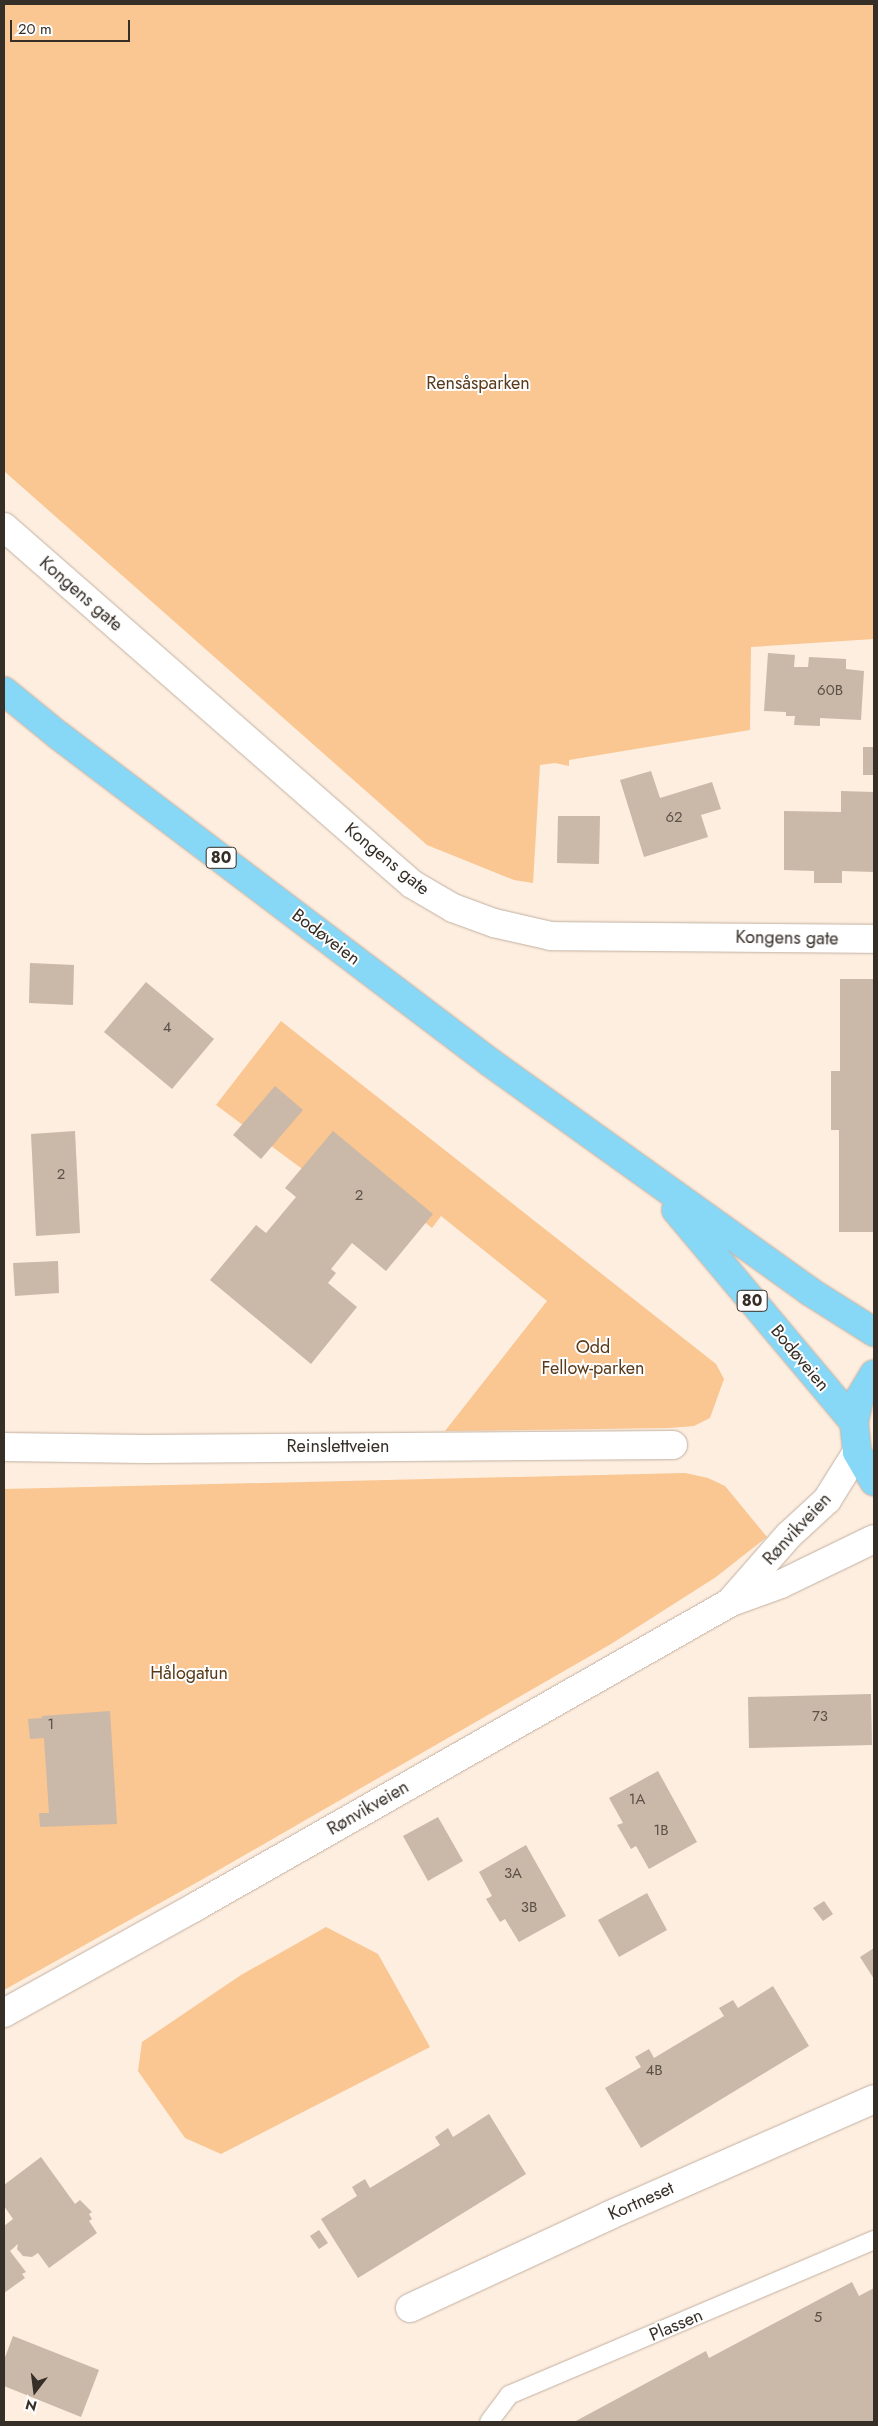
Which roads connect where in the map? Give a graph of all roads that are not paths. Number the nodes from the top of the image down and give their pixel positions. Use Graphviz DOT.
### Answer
graph roads {
  1 [pos="4,526"];
  2 [pos="4,691"];
  3 [pos="874,939"];
  4 [pos="651,1180"];
  5 [pos="874,1332"];
  6 [pos="874,1374"];
  7 [pos="854,1422"];
  8 [pos="673,1445"];
  9 [pos="4,1447"];
  10 [pos="857,1452"];
  11 [pos="874,1481"];
  12 [pos="874,1539"];
  13 [pos="731,1602"];
  14 [pos="4,2013"];
  15 [pos="874,2098"];
  16 [pos="874,2240"];
  17 [pos="410,2308"];
  18 [pos="489,2422"];
  1 -- 3 [label="street, Kongens gate"];
  2 -- 4 [label="highway, Bodøveien / 80"];
  4 -- 5 [label="highway, Bodøveien / 80"];
  4 -- 7 [label="highway, Bodøveien / 80"];
  6 -- 7 [label="highway"];
  7 -- 10 [label="highway"];
  8 -- 9 [label="street, Reinslettveien"];
  10 -- 11 [label="highway"];
  10 -- 13 [label="street, Rønvikveien"];
  12 -- 13 [label="street, Rønvikveien"];
  13 -- 14 [label="street, Rønvikveien"];
  15 -- 17 [label="street, Kortneset"];
  16 -- 18 [label="lane, Plassen"];
}
